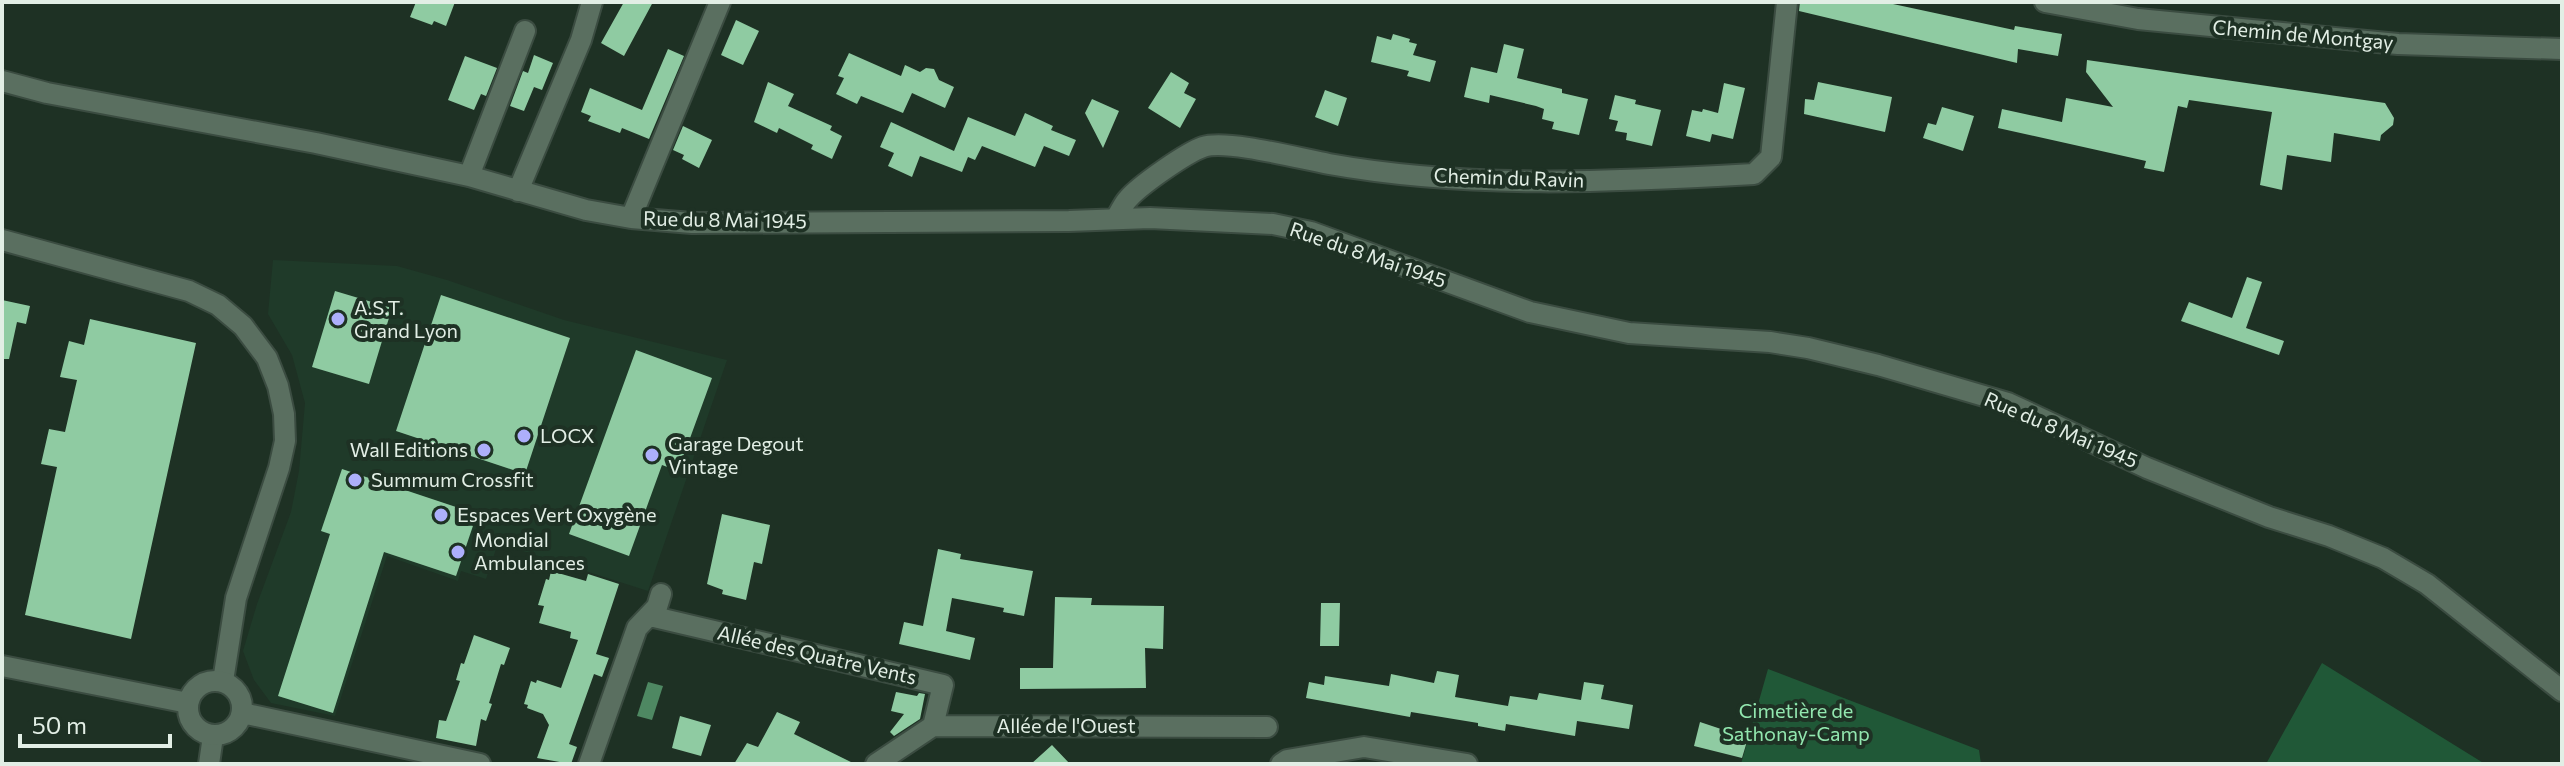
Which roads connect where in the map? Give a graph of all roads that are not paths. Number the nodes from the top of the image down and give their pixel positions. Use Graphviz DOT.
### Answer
graph roads {
  1 [pos="592,2"];
  2 [pos="720,2"];
  3 [pos="1787,2"];
  4 [pos="2045,2"];
  5 [pos="525,31"];
  6 [pos="2562,49"];
  7 [pos="2,81"];
  8 [pos="469,176"];
  9 [pos="518,191"];
  10 [pos="631,218"];
  11 [pos="1115,219"];
  12 [pos="2,240"];
  13 [pos="661,594"];
  14 [pos="650,616"];
  15 [pos="2,666"];
  16 [pos="223,681"];
  17 [pos="2562,691"];
  18 [pos="188,703"];
  19 [pos="242,713"];
  20 [pos="933,726"];
  21 [pos="1267,727"];
  22 [pos="213,736"];
  23 [pos="209,764"];
  24 [pos="480,764"];
  25 [pos="589,764"];
  26 [pos="876,764"];
  27 [pos="1281,764"];
  28 [pos="1467,764"];
  1 -- 9 [label="street"];
  2 -- 10 [label="street"];
  3 -- 11 [label="street, Chemin du Ravin"];
  4 -- 6 [label="street, Chemin de Montgay"];
  5 -- 8 [label="street"];
  7 -- 8 [label="street, Rue du 8 Mai 1945"];
  8 -- 9 [label="street, Rue du 8 Mai 1945"];
  9 -- 10 [label="street, Rue du 8 Mai 1945"];
  10 -- 11 [label="street, Rue du 8 Mai 1945"];
  11 -- 17 [label="street, Rue du 8 Mai 1945"];
  12 -- 16 [label="street"];
  13 -- 14 [label="street"];
  14 -- 20 [label="street, Allée des Quatre Vents"];
  14 -- 25 [label="street"];
  15 -- 18 [label="street"];
  16 -- 18 [label="street"];
  16 -- 19 [label="street"];
  18 -- 22 [label="street"];
  19 -- 22 [label="street"];
  19 -- 24 [label="street"];
  20 -- 21 [label="street, Allée de l'Ouest"];
  20 -- 26 [label="street"];
  22 -- 23 [label="street"];
  27 -- 28 [label="street"];
}
